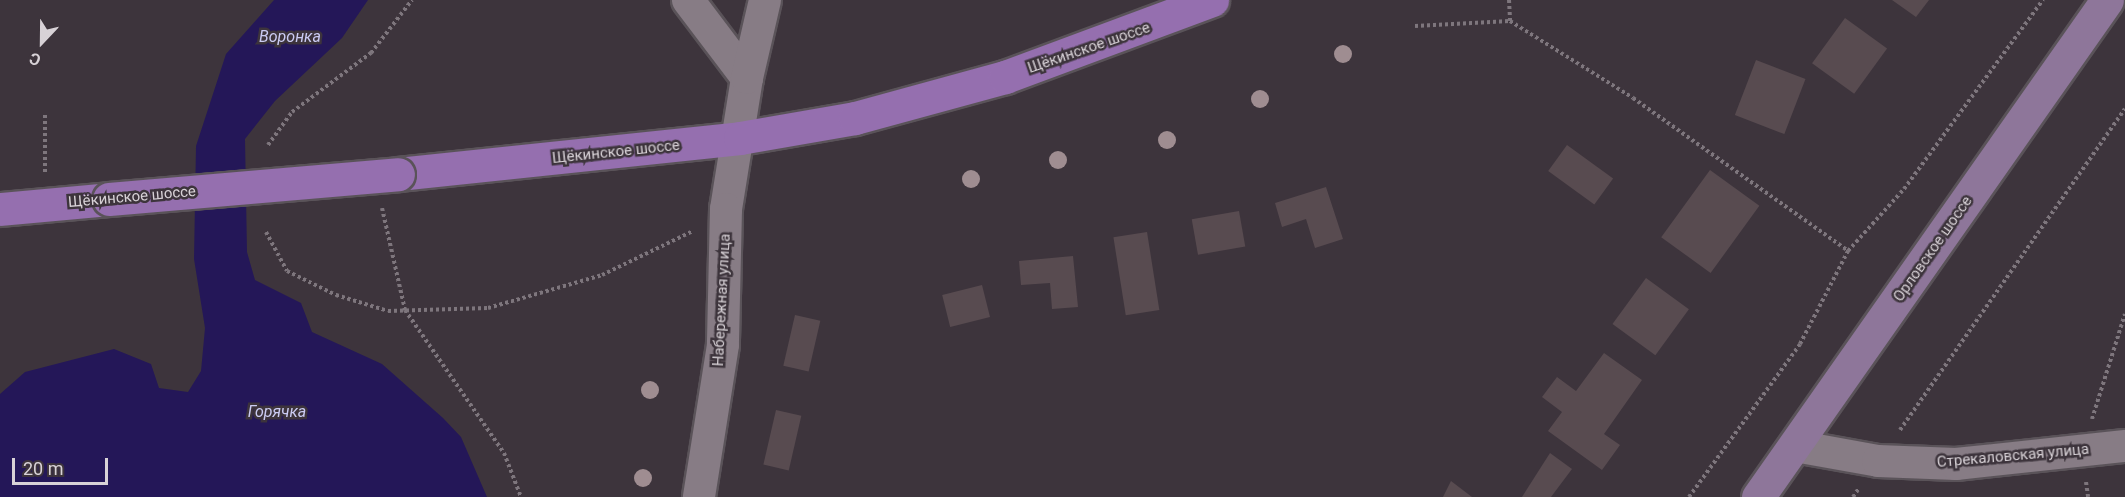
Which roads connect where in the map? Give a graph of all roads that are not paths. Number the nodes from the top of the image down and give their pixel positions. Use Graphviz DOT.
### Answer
graph roads {
  1 [pos="688,0"];
  2 [pos="765,0"];
  3 [pos="1212,0"];
  4 [pos="2107,0"];
  5 [pos="747,78"];
  6 [pos="740,138"];
  7 [pos="0,209"];
  8 [pos="1795,446"];
  9 [pos="2125,446"];
  10 [pos="699,497"];
  11 [pos="1758,497"];
  1 -- 5 [label="street"];
  2 -- 5 [label="street, Набережная улица"];
  3 -- 6 [label="main road, Щёкинское шоссе"];
  4 -- 8 [label="main road, Орловское шоссе"];
  5 -- 6 [label="street, Набережная улица"];
  6 -- 7 [label="main road, Щёкинское шоссе, bridge"];
  6 -- 10 [label="street, Набережная улица"];
  8 -- 9 [label="street, Стрекаловская улица"];
  8 -- 11 [label="main road, Орловское шоссе"];
}
